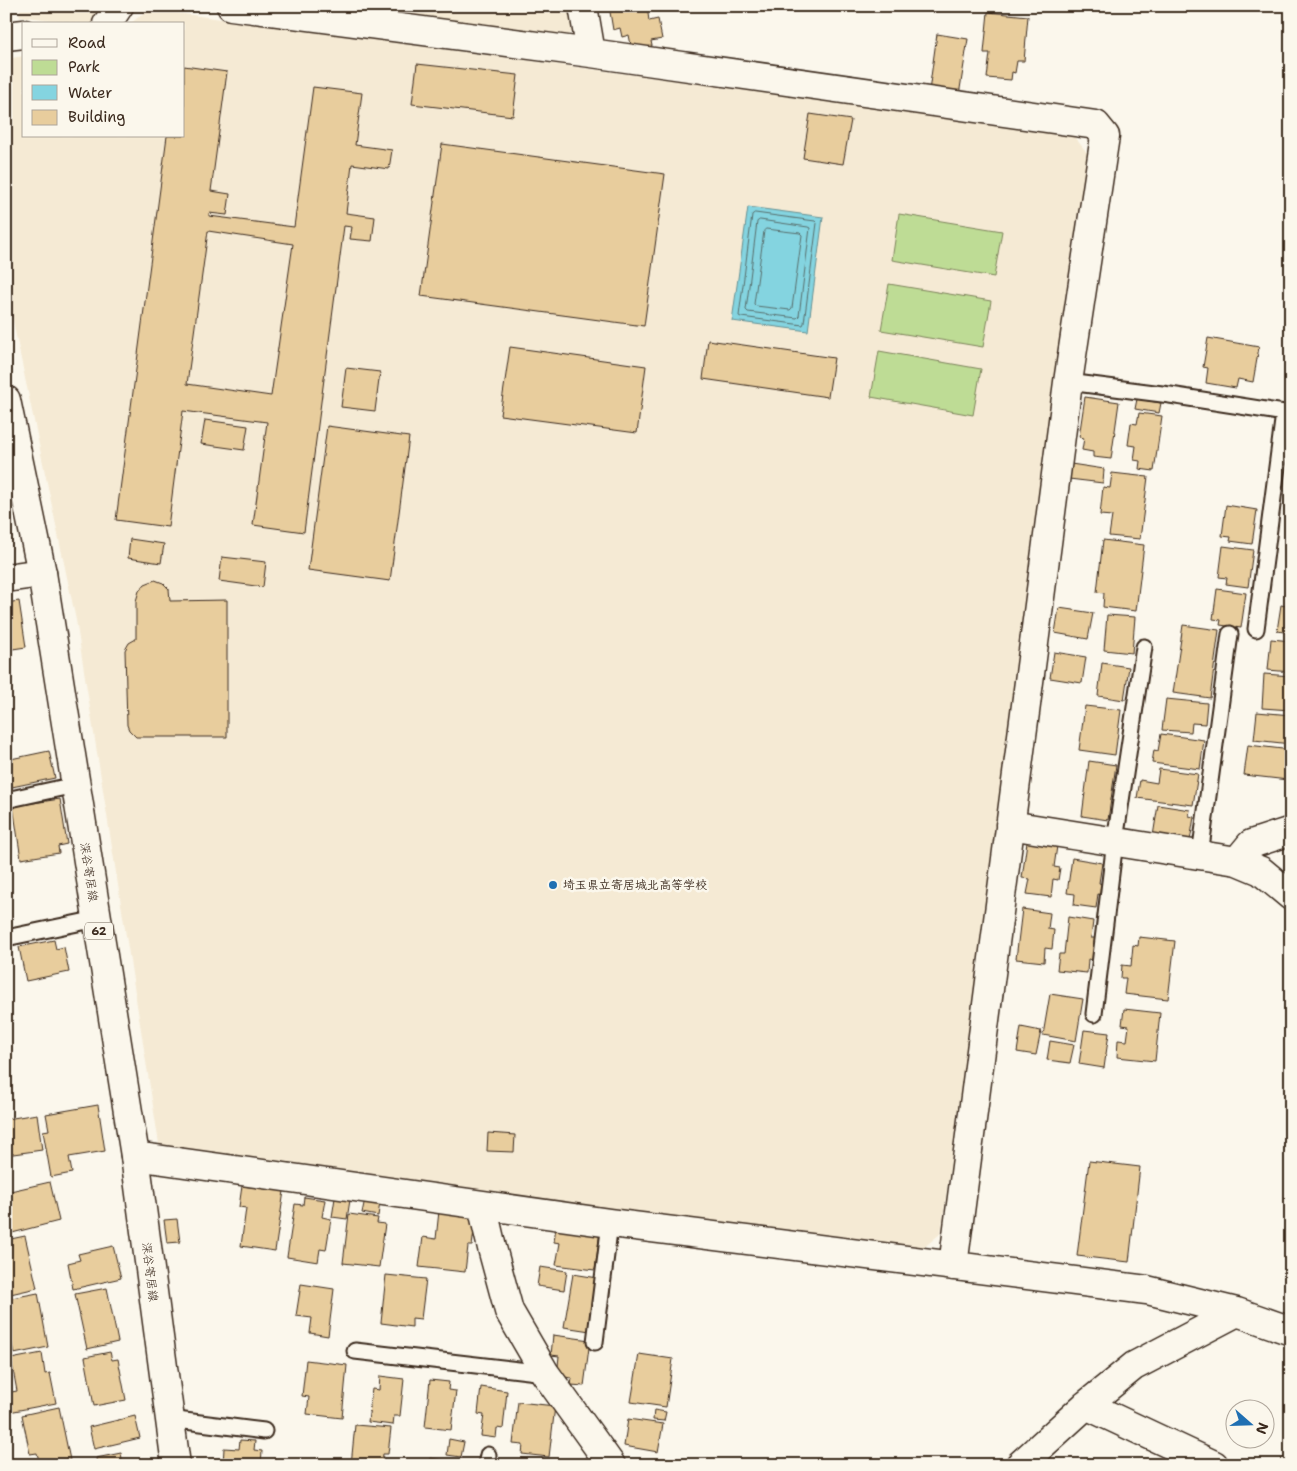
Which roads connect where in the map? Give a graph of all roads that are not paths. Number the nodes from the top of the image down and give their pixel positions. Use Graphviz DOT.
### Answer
graph roads {
  1 [pos="119,6"];
  2 [pos="231,6"];
  3 [pos="583,6"];
  4 [pos="107,22"];
  5 [pos="22,34"];
  6 [pos="6,36"];
  7 [pos="591,53"];
  8 [pos="1068,382"];
  9 [pos="6,400"];
  10 [pos="1287,414"];
  11 [pos="42,573"];
  12 [pos="6,578"];
  13 [pos="1256,629"];
  14 [pos="1230,634"];
  15 [pos="1144,647"];
  16 [pos="75,785"];
  17 [pos="6,800"];
  18 [pos="1010,825"];
  19 [pos="1291,831"];
  20 [pos="1116,841"];
  21 [pos="1200,855"];
  22 [pos="1237,861"];
  23 [pos="1291,896"];
  24 [pos="97,919"];
  25 [pos="6,938"];
  26 [pos="1094,1014"];
  27 [pos="135,1156"];
  28 [pos="482,1205"];
  29 [pos="610,1223"];
  30 [pos="953,1266"];
  31 [pos="1237,1312"];
  32 [pos="1291,1331"];
  33 [pos="595,1342"];
  34 [pos="356,1351"];
  35 [pos="546,1374"];
  36 [pos="1086,1405"];
  37 [pos="169,1419"];
  38 [pos="264,1431"];
  39 [pos="176,1465"];
  40 [pos="610,1465"];
  41 [pos="1020,1465"];
  42 [pos="1214,1465"];
  1 -- 4 [label="street"];
  2 -- 7 [label="street"];
  3 -- 7 [label="street"];
  5 -- 6 [label="street"];
  7 -- 8 [label="street"];
  8 -- 10 [label="lane"];
  8 -- 18 [label="street"];
  9 -- 11 [label="street, 深谷寄居線 / 62"];
  10 -- 13 [label="lane"];
  11 -- 12 [label="street"];
  11 -- 16 [label="street, 深谷寄居線 / 62"];
  14 -- 21 [label="lane"];
  15 -- 20 [label="lane"];
  16 -- 17 [label="lane"];
  16 -- 24 [label="street, 深谷寄居線 / 62"];
  18 -- 20 [label="street"];
  18 -- 30 [label="street"];
  19 -- 22 [label="street"];
  20 -- 21 [label="street"];
  20 -- 26 [label="lane"];
  21 -- 22 [label="street"];
  22 -- 23 [label="street"];
  24 -- 25 [label="lane"];
  24 -- 27 [label="street, 深谷寄居線 / 62"];
  27 -- 28 [label="street"];
  27 -- 37 [label="street, 深谷寄居線 / 62"];
  28 -- 29 [label="street"];
  28 -- 35 [label="street"];
  29 -- 30 [label="street"];
  29 -- 33 [label="lane"];
  30 -- 31 [label="street"];
  31 -- 32 [label="street"];
  31 -- 36 [label="street"];
  34 -- 35 [label="lane"];
  35 -- 40 [label="street"];
  36 -- 41 [label="street"];
  36 -- 42 [label="street"];
  37 -- 38 [label="lane"];
  37 -- 39 [label="street, 深谷寄居線 / 62"];
}
